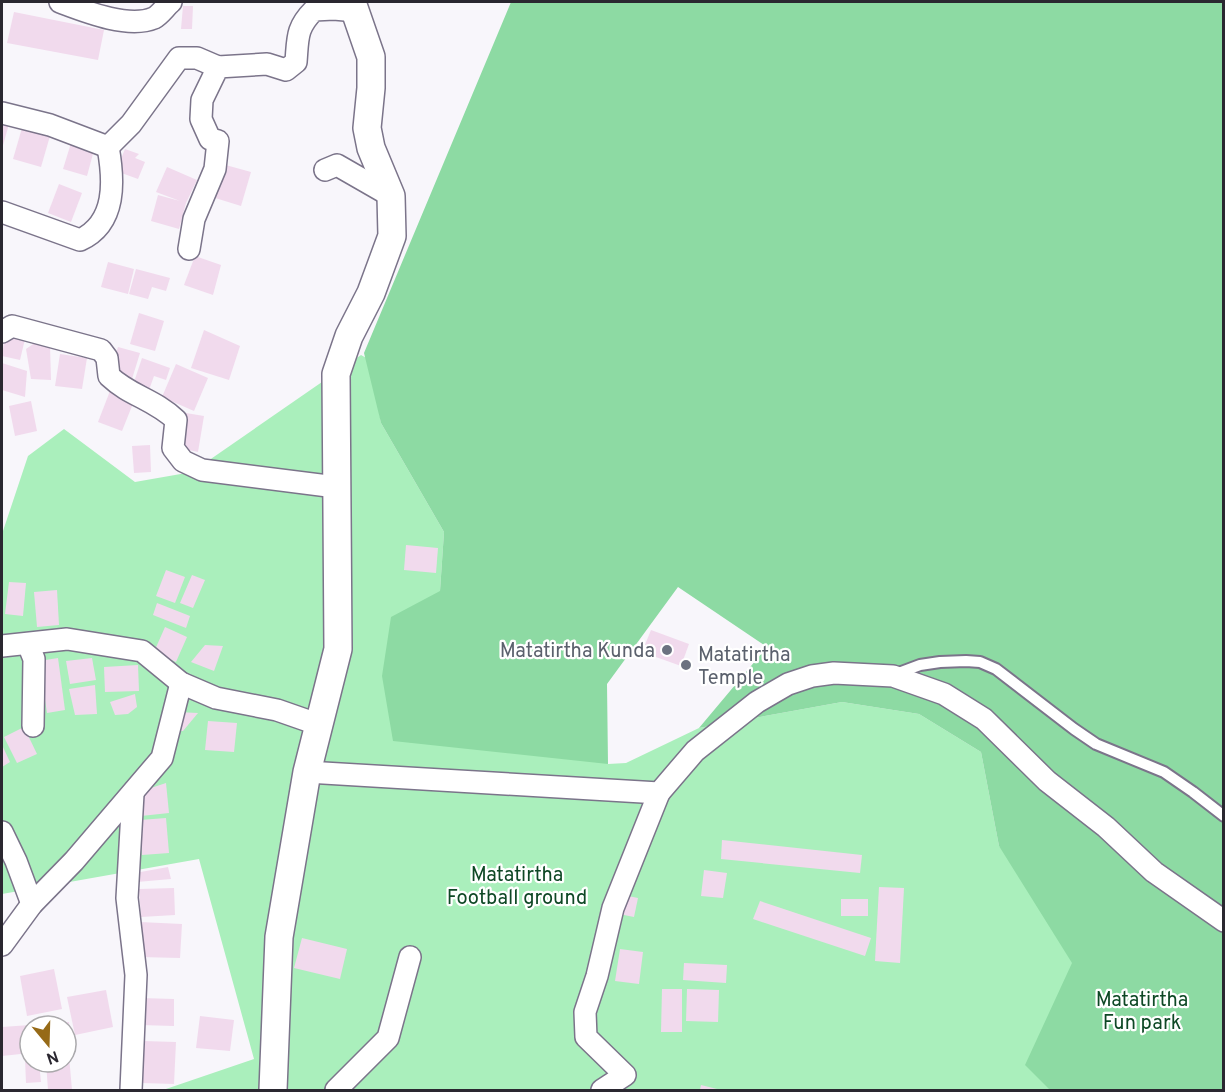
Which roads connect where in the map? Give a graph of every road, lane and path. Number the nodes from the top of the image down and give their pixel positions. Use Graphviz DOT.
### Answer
graph roads {
  1 [pos="60,2"];
  2 [pos="171,2"];
  3 [pos="354,6"];
  4 [pos="218,67"];
  5 [pos="2,113"];
  6 [pos="108,147"];
  7 [pos="325,170"];
  8 [pos="391,195"];
  9 [pos="2,212"];
  10 [pos="189,249"];
  11 [pos="2,332"];
  12 [pos="336,487"];
  13 [pos="28,644"];
  14 [pos="2,645"];
  15 [pos="893,676"];
  16 [pos="181,683"];
  17 [pos="320,725"];
  18 [pos="33,726"];
  19 [pos="307,772"];
  20 [pos="659,793"];
  21 [pos="133,794"];
  22 [pos="1224,816"];
  23 [pos="2,832"];
  24 [pos="32,904"];
  25 [pos="1224,921"];
  26 [pos="2,945"];
  27 [pos="410,957"];
  28 [pos="131,1090"];
  29 [pos="273,1090"];
  30 [pos="336,1090"];
  31 [pos="602,1090"];
  1 -- 2 [label="street"];
  3 -- 4 [label="street"];
  3 -- 8 [label="street"];
  4 -- 6 [label="street"];
  4 -- 10 [label="street"];
  5 -- 6 [label="street"];
  6 -- 9 [label="street"];
  7 -- 8 [label="street"];
  8 -- 12 [label="street"];
  11 -- 12 [label="street"];
  12 -- 17 [label="street"];
  13 -- 14 [label="street"];
  13 -- 16 [label="street"];
  13 -- 18 [label="street"];
  15 -- 20 [label="street"];
  15 -- 22 [label="lane"];
  15 -- 25 [label="street"];
  16 -- 17 [label="street"];
  16 -- 21 [label="street"];
  17 -- 19 [label="street"];
  19 -- 20 [label="street"];
  19 -- 29 [label="street"];
  20 -- 31 [label="street"];
  21 -- 24 [label="street"];
  21 -- 28 [label="street"];
  23 -- 24 [label="street"];
  24 -- 26 [label="street"];
  27 -- 30 [label="street"];
}
